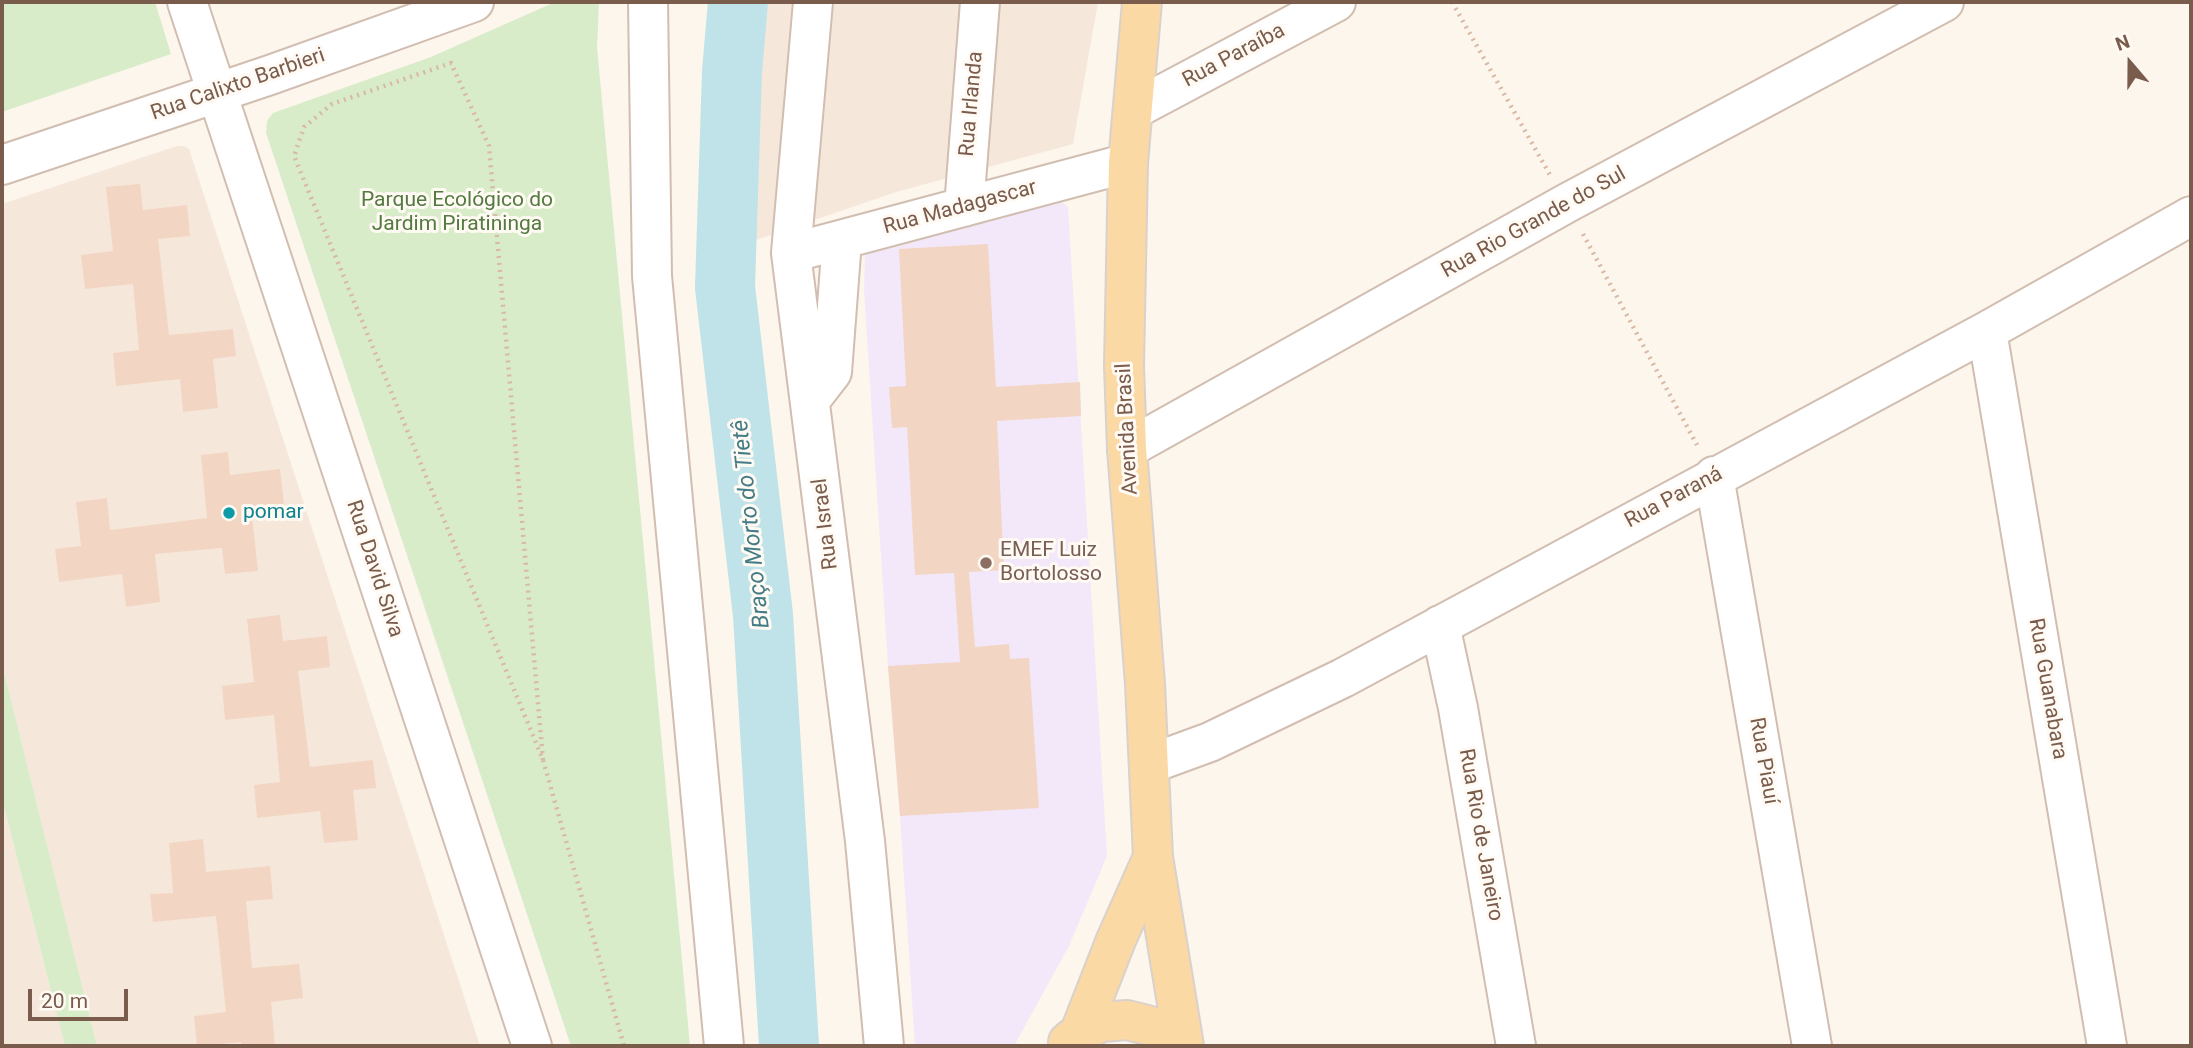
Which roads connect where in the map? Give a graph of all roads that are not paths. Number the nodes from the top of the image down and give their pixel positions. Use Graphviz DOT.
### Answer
graph roads {
  1 [pos="187,2"];
  2 [pos="474,2"];
  3 [pos="648,2"];
  4 [pos="813,2"];
  5 [pos="980,2"];
  6 [pos="1142,2"];
  7 [pos="1336,2"];
  8 [pos="1944,2"];
  9 [pos="217,92"];
  10 [pos="1133,110"];
  11 [pos="1128,163"];
  12 [pos="2,165"];
  13 [pos="964,207"];
  14 [pos="2191,216"];
  15 [pos="842,240"];
  16 [pos="791,253"];
  17 [pos="1987,331"];
  18 [pos="811,399"];
  19 [pos="1127,449"];
  20 [pos="1714,477"];
  21 [pos="1440,625"];
  22 [pos="1150,764"];
  23 [pos="1153,857"];
  24 [pos="1072,1039"];
  25 [pos="532,1046"];
  26 [pos="724,1046"];
  27 [pos="884,1046"];
  28 [pos="1176,1046"];
  29 [pos="1184,1046"];
  30 [pos="1516,1046"];
  31 [pos="1812,1046"];
  32 [pos="2107,1046"];
  1 -- 9 [label="street, Rua David Silva"];
  2 -- 9 [label="street, Rua Calixto Barbieri"];
  3 -- 26 [label="street"];
  4 -- 16 [label="street, Rua Israel"];
  5 -- 13 [label="street, Rua Irlanda"];
  6 -- 10 [label="main road, Avenida Brasil"];
  7 -- 10 [label="street, Rua Paraíba"];
  8 -- 19 [label="street, Rua Rio Grande do Sul"];
  9 -- 12 [label="street, Rua Calixto Barbieri"];
  9 -- 25 [label="street, Rua David Silva"];
  10 -- 11 [label="main road, Avenida Brasil"];
  11 -- 13 [label="street, Rua Madagascar"];
  11 -- 19 [label="main road, Avenida Brasil"];
  13 -- 15 [label="street, Rua Madagascar"];
  14 -- 17 [label="street, Rua Paraná"];
  15 -- 16 [label="street, Rua Madagascar"];
  15 -- 18 [label="street"];
  16 -- 18 [label="street, Rua Israel"];
  17 -- 20 [label="street, Rua Paraná"];
  17 -- 32 [label="street, Rua Guanabara"];
  18 -- 27 [label="street, Rua Israel"];
  19 -- 22 [label="main road, Avenida Brasil"];
  20 -- 21 [label="street, Rua Paraná"];
  20 -- 31 [label="street, Rua Piauí"];
  21 -- 22 [label="street, Rua Paraná"];
  21 -- 30 [label="street, Rua Rio de Janeiro"];
  22 -- 23 [label="main road, Avenida Brasil"];
  23 -- 24 [label="main road, Avenida Brasil"];
  23 -- 29 [label="main road, Avenida Brasil"];
  24 -- 28 [label="main road"];
}
